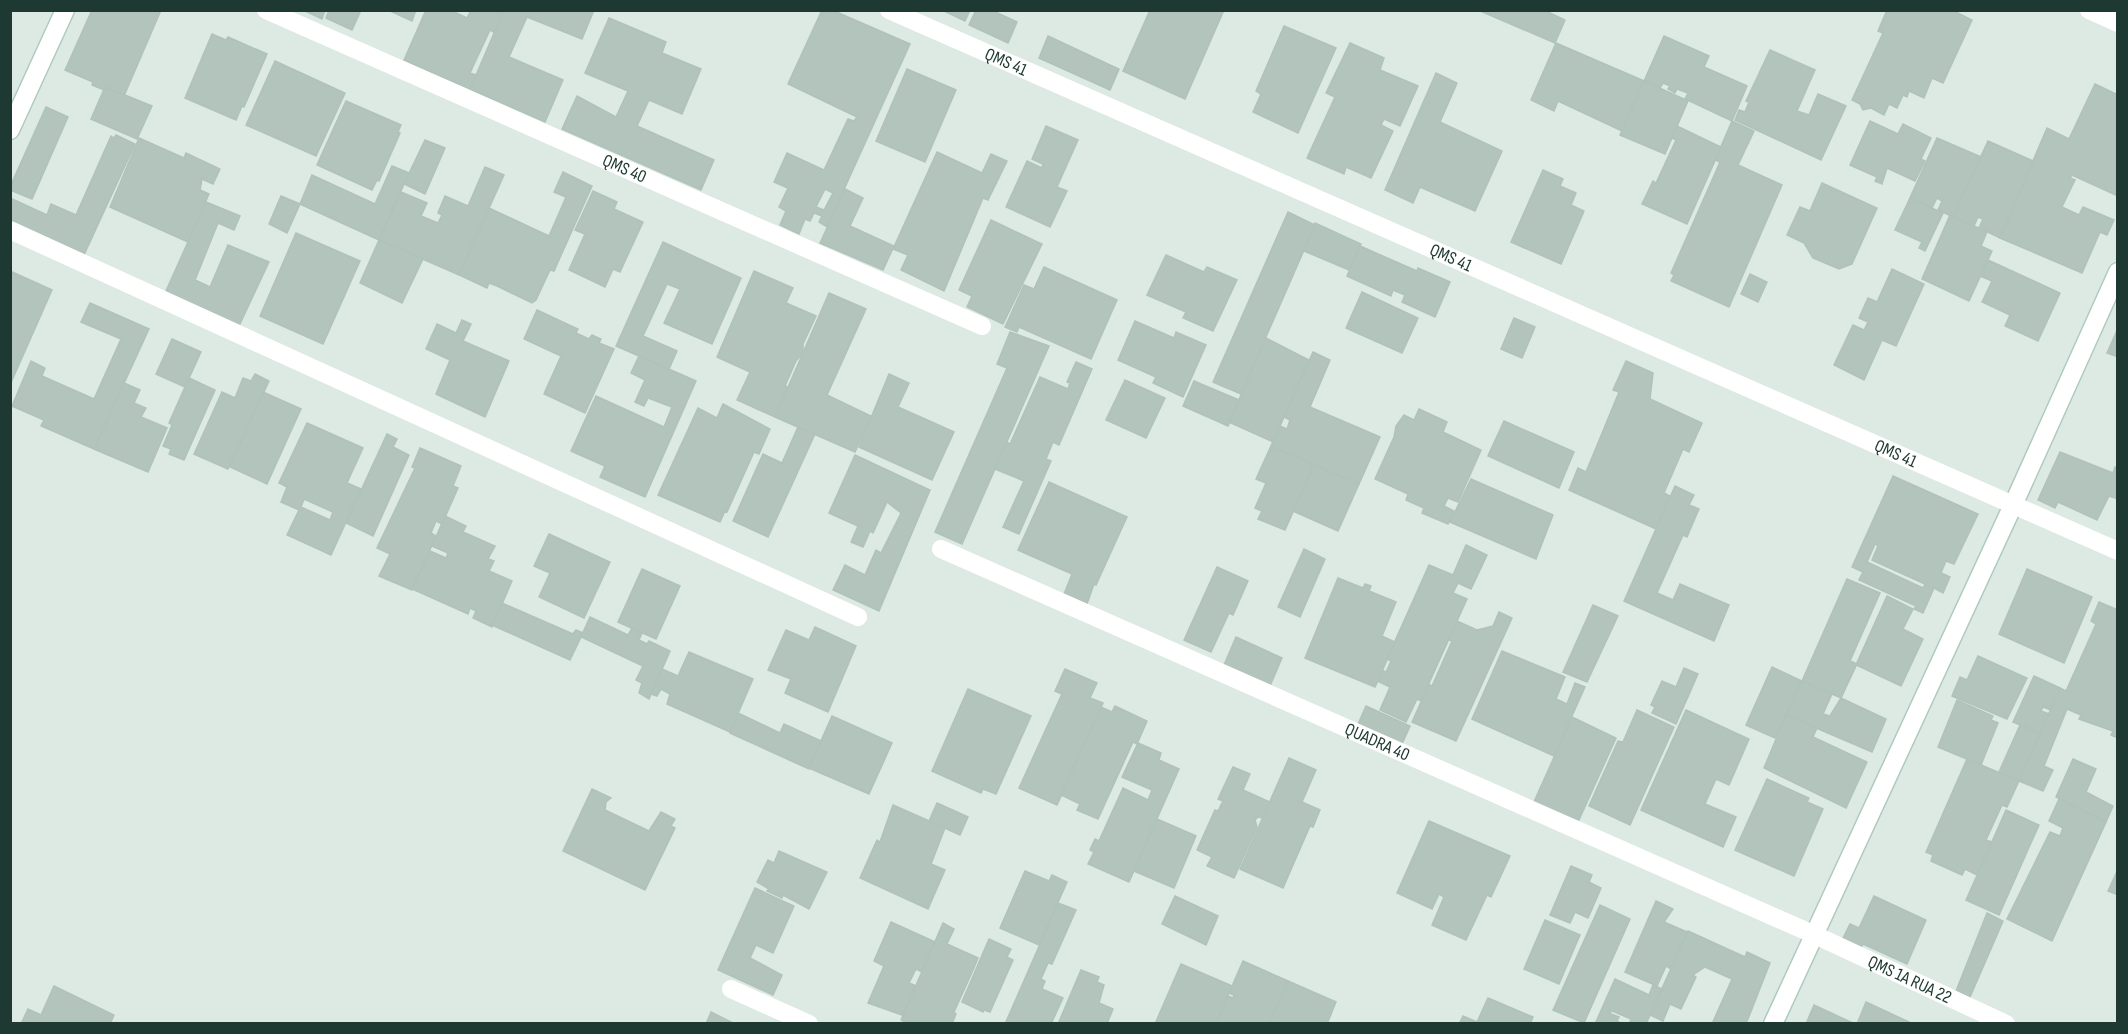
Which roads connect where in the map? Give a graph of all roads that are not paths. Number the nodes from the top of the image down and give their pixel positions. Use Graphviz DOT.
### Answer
graph roads {
  1 [pos="65,10"];
  2 [pos="267,10"];
  3 [pos="889,10"];
  4 [pos="2089,10"];
  5 [pos="2118,23"];
  6 [pos="10,130"];
  7 [pos="10,230"];
  8 [pos="2118,272"];
  9 [pos="982,326"];
  10 [pos="2014,503"];
  11 [pos="941,549"];
  12 [pos="2118,551"];
  13 [pos="858,617"];
  14 [pos="1815,935"];
  15 [pos="731,989"];
  16 [pos="809,1023"];
  17 [pos="1773,1023"];
  18 [pos="2006,1023"];
  1 -- 6 [label="street"];
  2 -- 9 [label="street, QMS 40"];
  3 -- 10 [label="street, QMS 41"];
  4 -- 5 [label="street"];
  7 -- 13 [label="street"];
  8 -- 10 [label="street"];
  10 -- 12 [label="street, QMS 41"];
  10 -- 14 [label="street"];
  11 -- 14 [label="street, QUADRA 40"];
  14 -- 17 [label="street"];
  14 -- 18 [label="street, QMS 1A RUA 22"];
  15 -- 16 [label="street"];
}
